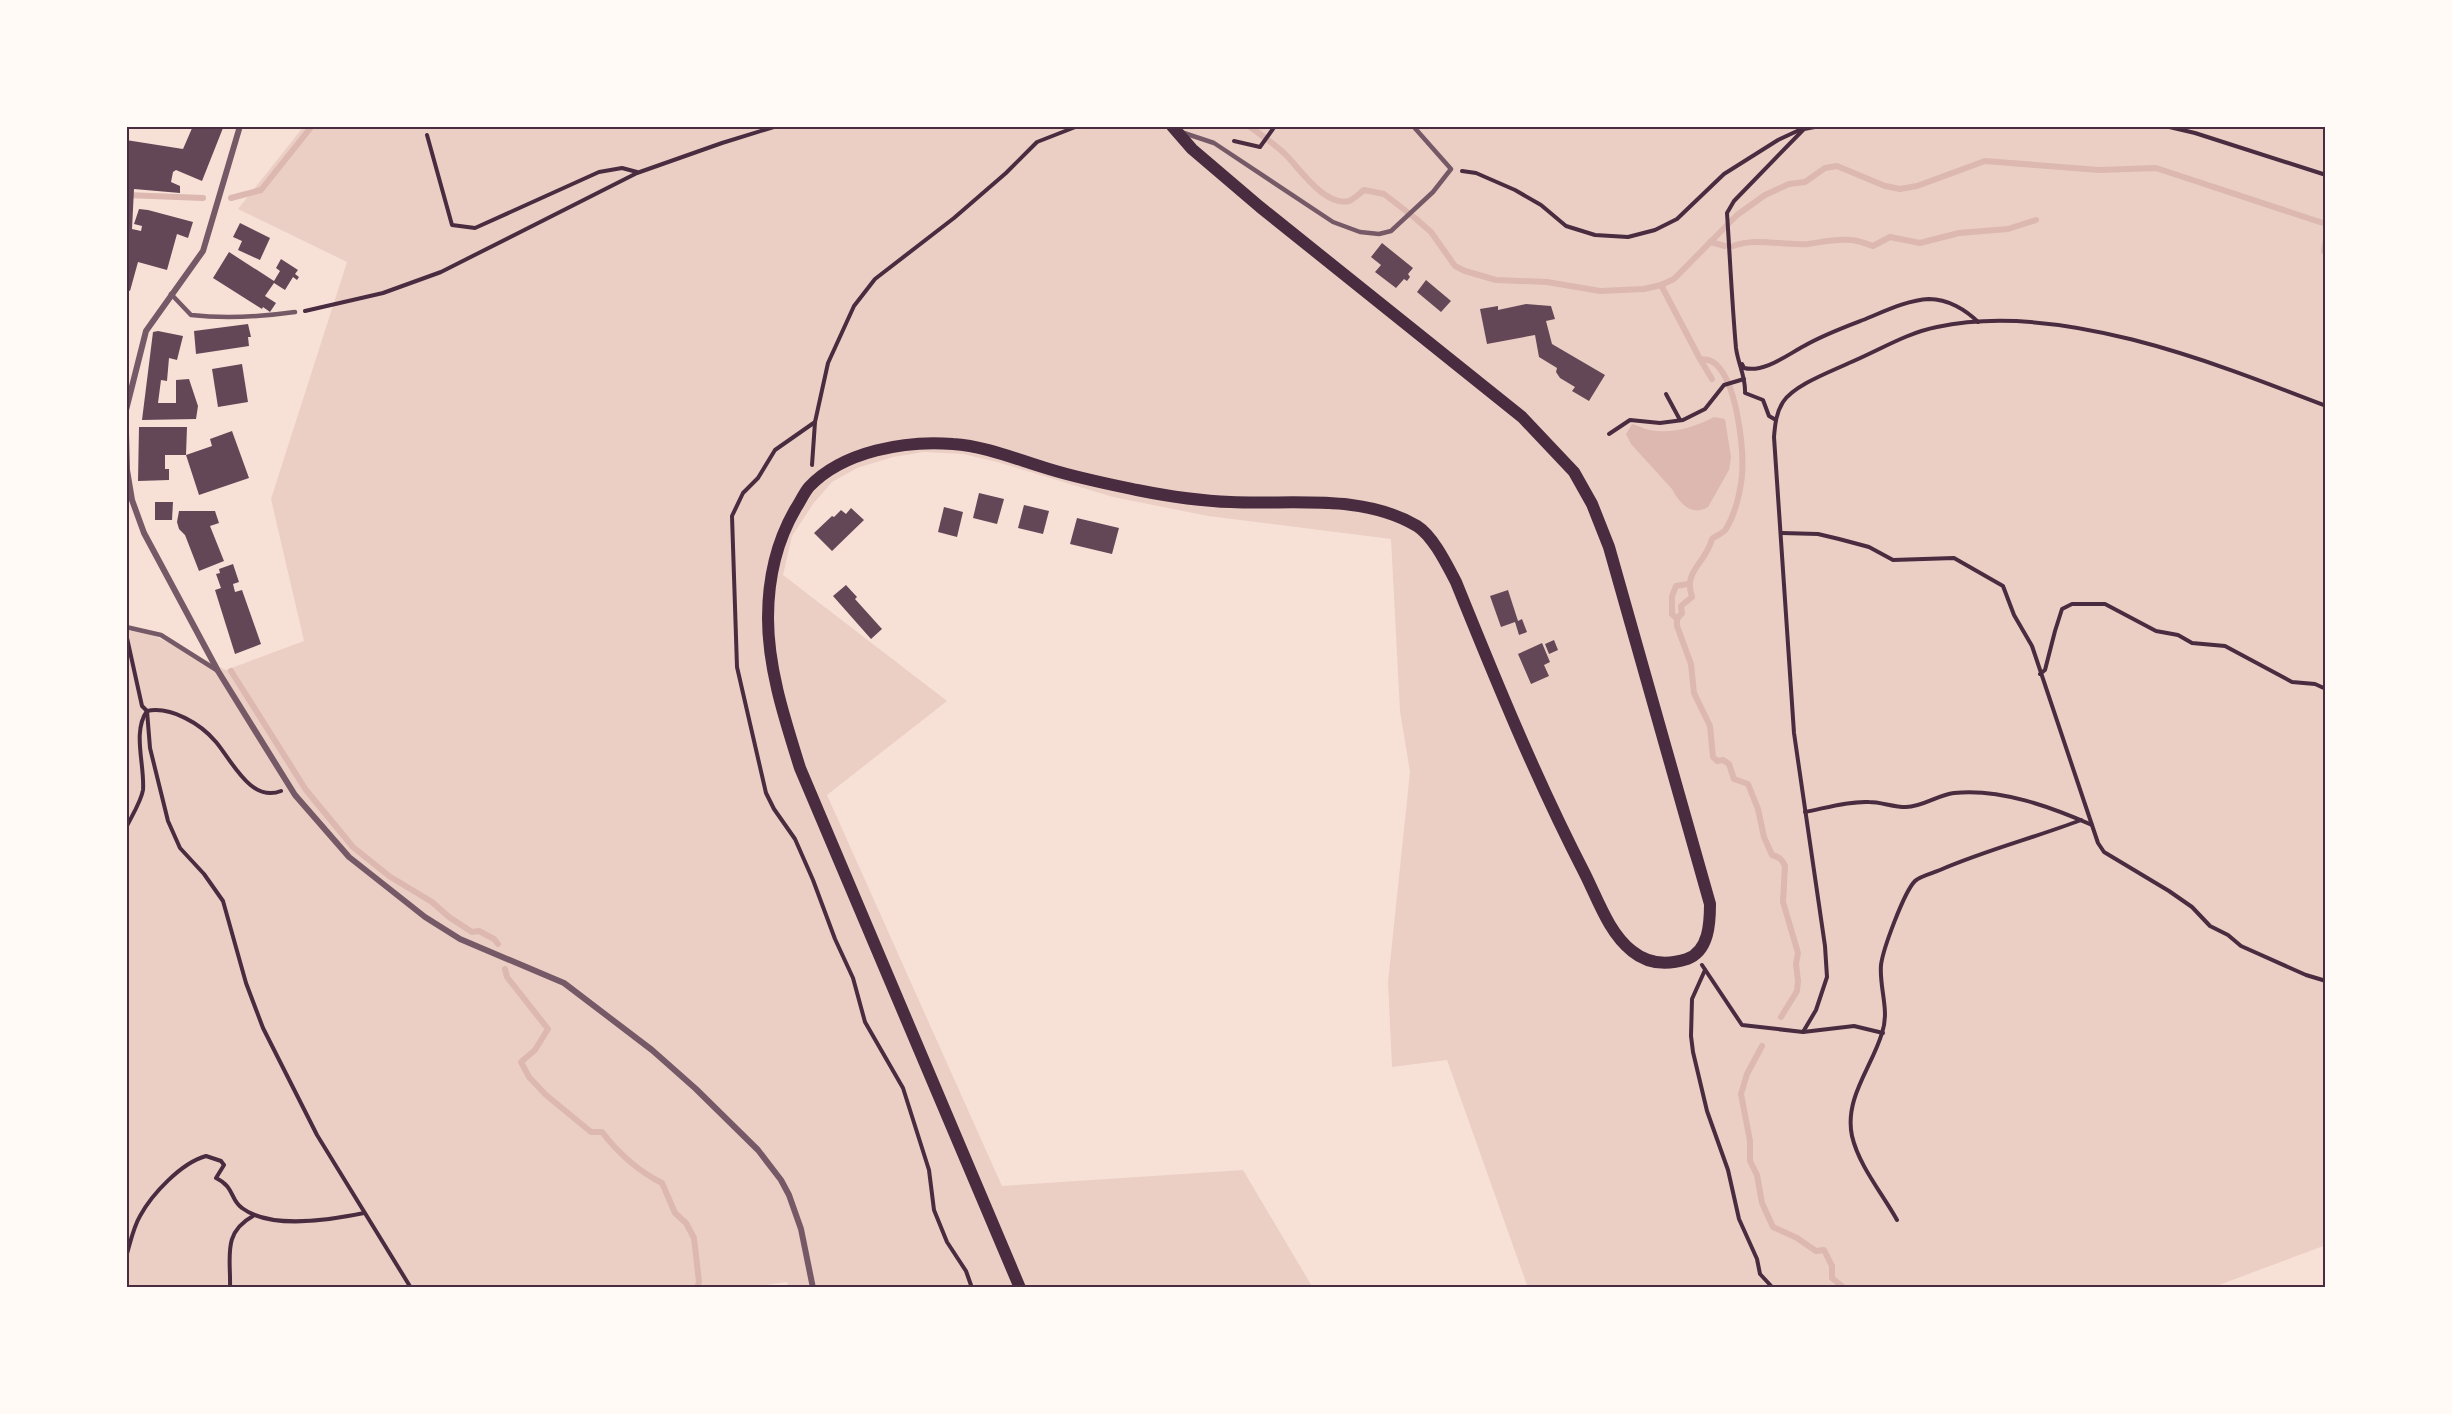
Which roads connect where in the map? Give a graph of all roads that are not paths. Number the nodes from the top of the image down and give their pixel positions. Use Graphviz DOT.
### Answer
graph roads {
  1 [pos="240,126"];
  2 [pos="1413,126"];
  3 [pos="1174,128"];
  4 [pos="171,294"];
  5 [pos="295,312"];
  6 [pos="126,410"];
  7 [pos="126,433"];
  8 [pos="126,627"];
  9 [pos="218,671"];
  10 [pos="813,1288"];
  11 [pos="1020,1288"];
  1 -- 4 [label="street"];
  2 -- 3 [label="lane"];
  3 -- 11 [label="main road"];
  4 -- 5 [label="lane"];
  4 -- 6 [label="street"];
  7 -- 9 [label="street"];
  8 -- 9 [label="lane"];
  9 -- 10 [label="street"];
}
